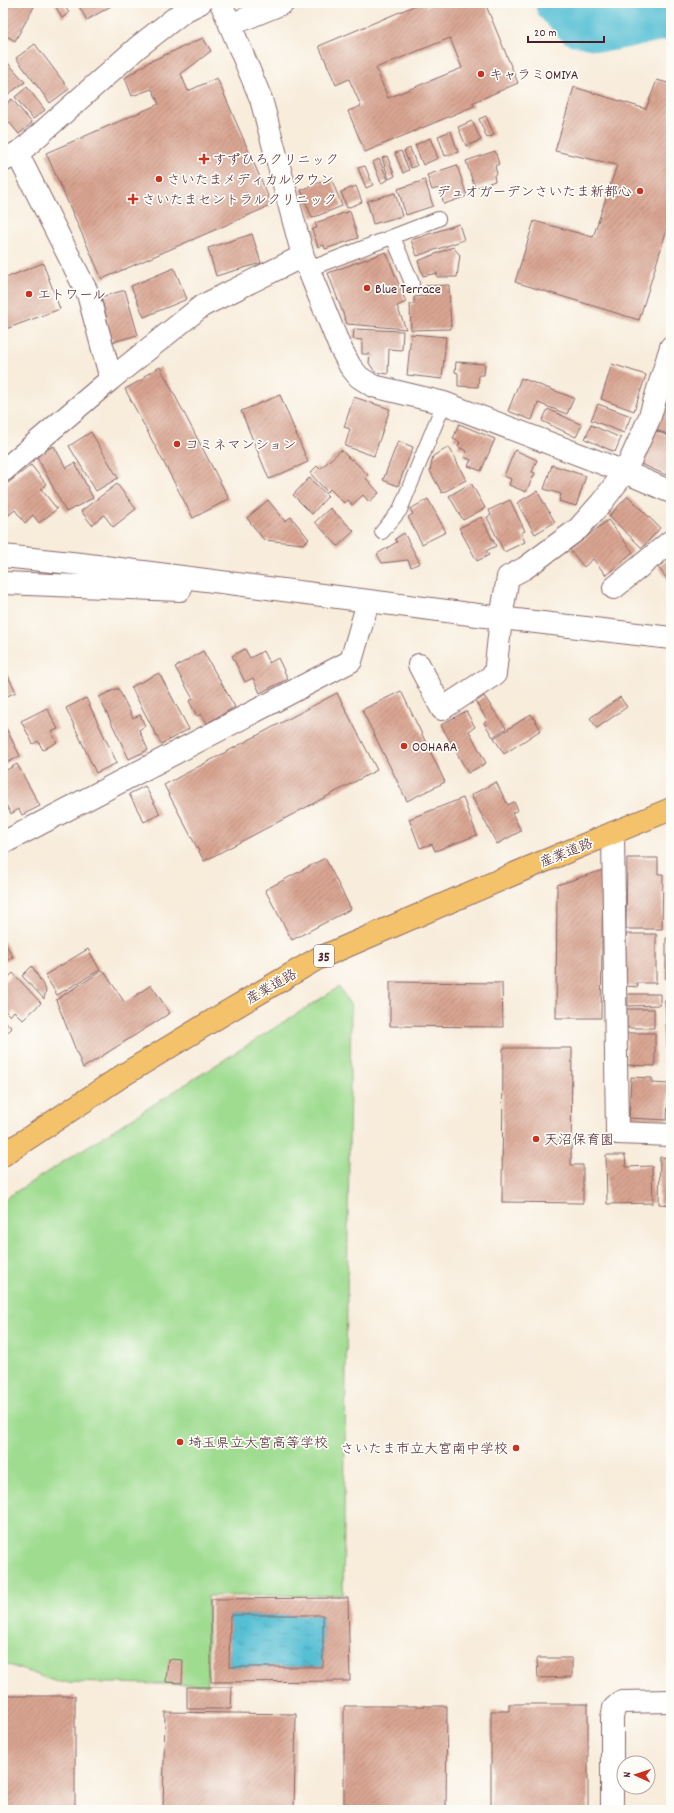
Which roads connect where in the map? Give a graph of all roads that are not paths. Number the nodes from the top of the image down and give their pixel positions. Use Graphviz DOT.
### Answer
graph roads {
  1 [pos="200,3"];
  2 [pos="221,3"];
  3 [pos="283,3"];
  4 [pos="230,25"];
  5 [pos="10,157"];
  6 [pos="438,219"];
  7 [pos="393,237"];
  8 [pos="306,262"];
  9 [pos="412,283"];
  10 [pos="671,347"];
  11 [pos="111,379"];
  12 [pos="444,403"];
  13 [pos="3,471"];
  14 [pos="625,472"];
  15 [pos="671,492"];
  16 [pos="382,532"];
  17 [pos="671,541"];
  18 [pos="3,556"];
  19 [pos="3,583"];
  20 [pos="614,588"];
  21 [pos="317,595"];
  22 [pos="368,602"];
  23 [pos="501,618"];
  24 [pos="671,638"];
  25 [pos="419,665"];
  26 [pos="671,809"];
  27 [pos="613,833"];
  28 [pos="3,843"];
  29 [pos="671,1135"];
  30 [pos="3,1154"];
  31 [pos="671,1701"];
  32 [pos="612,1810"];
  1 -- 5 [label="street"];
  2 -- 4 [label="street"];
  3 -- 4 [label="street"];
  4 -- 8 [label="street"];
  5 -- 11 [label="street"];
  6 -- 7 [label="lane"];
  7 -- 8 [label="lane"];
  7 -- 9 [label="lane"];
  8 -- 11 [label="street"];
  8 -- 12 [label="street"];
  10 -- 14 [label="street"];
  11 -- 13 [label="street"];
  12 -- 14 [label="street"];
  12 -- 16 [label="lane"];
  14 -- 15 [label="street"];
  14 -- 23 [label="street"];
  17 -- 20 [label="street"];
  18 -- 21 [label="street"];
  19 -- 21 [label="street"];
  21 -- 22 [label="street"];
  22 -- 23 [label="street"];
  22 -- 28 [label="street"];
  23 -- 24 [label="street"];
  23 -- 25 [label="street"];
  26 -- 27 [label="main road, 産業道路 / 35"];
  27 -- 29 [label="street"];
  27 -- 30 [label="main road, 産業道路 / 35"];
  31 -- 32 [label="street"];
}
